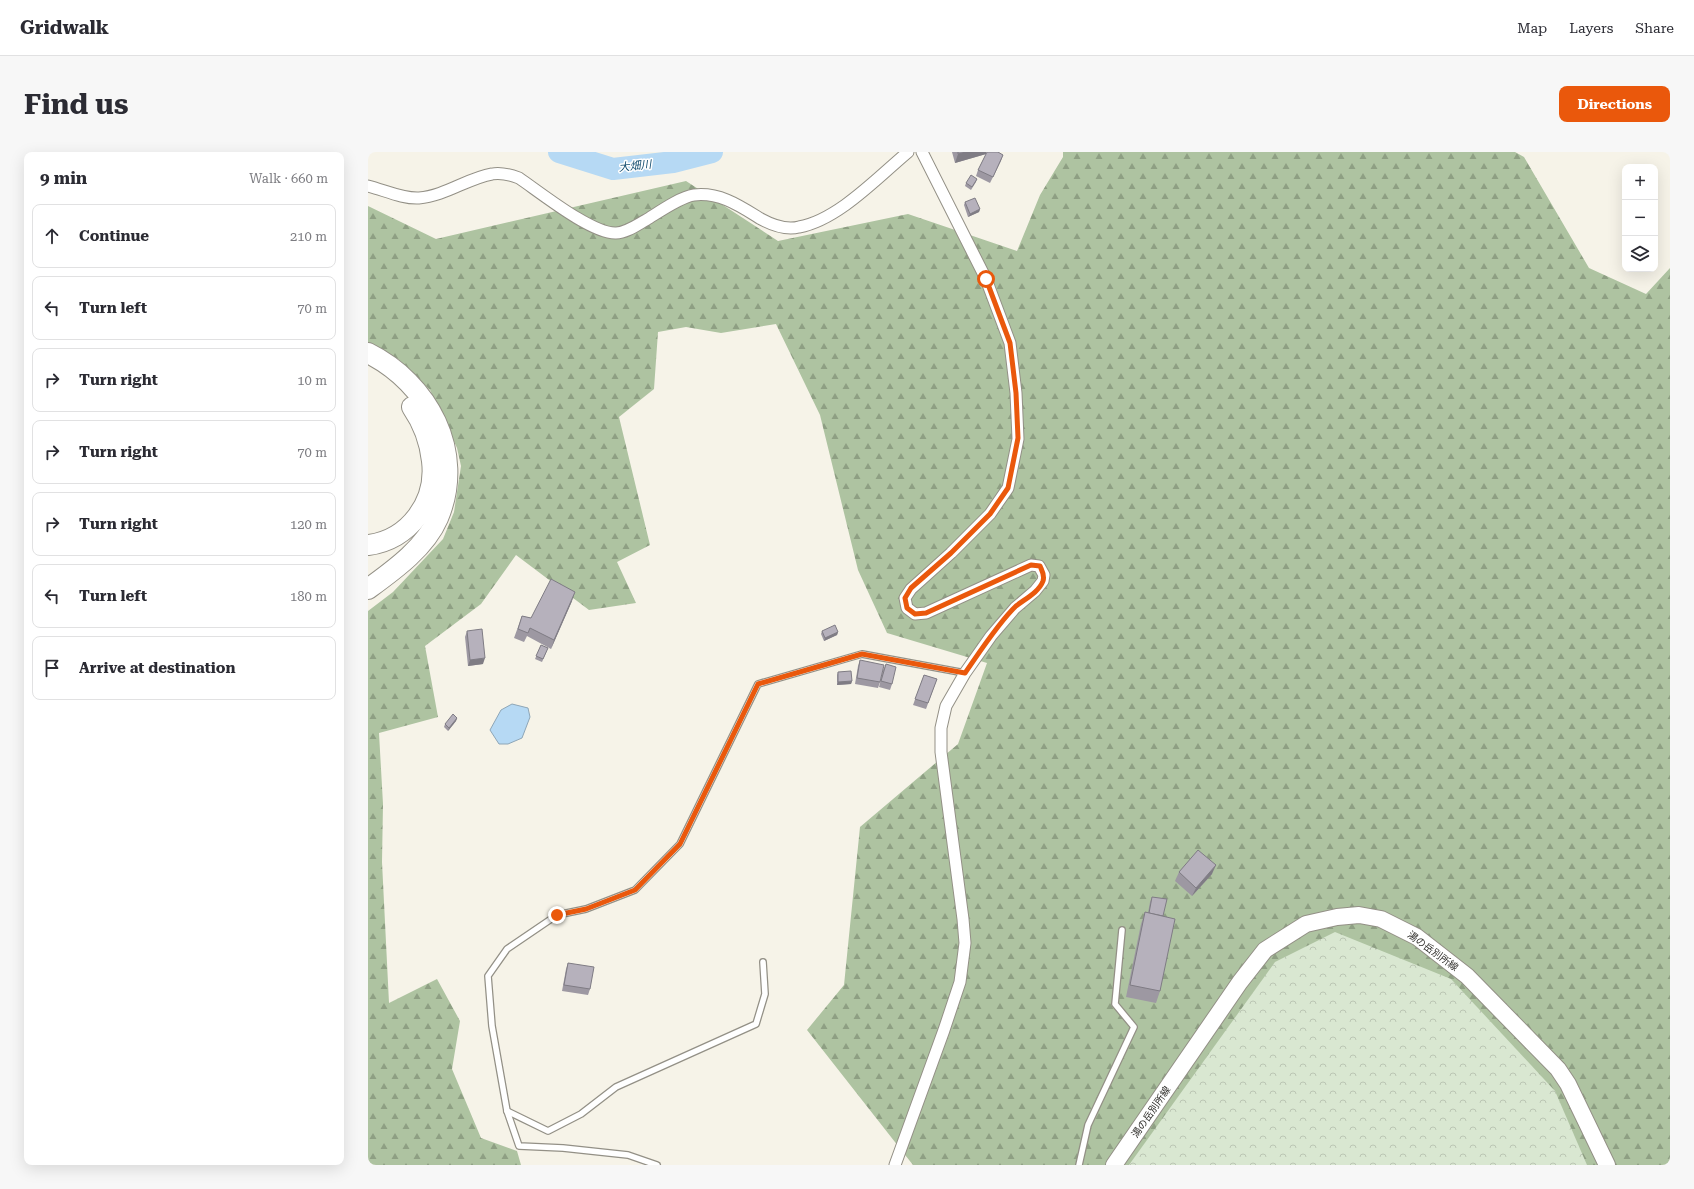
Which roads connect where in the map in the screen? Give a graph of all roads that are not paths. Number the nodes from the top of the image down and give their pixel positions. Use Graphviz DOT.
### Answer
graph roads {
  1 [pos="908,152"];
  2 [pos="922,152"];
  3 [pos="368,186"];
  4 [pos="368,353"];
  5 [pos="368,367"];
  6 [pos="368,545"];
  7 [pos="368,589"];
  8 [pos="965,673"];
  9 [pos="1122,930"];
  10 [pos="763,962"];
  11 [pos="507,1111"];
  12 [pos="657,1165"];
  13 [pos="895,1165"];
  14 [pos="1079,1165"];
  15 [pos="1114,1165"];
  16 [pos="1606,1165"];
  1 -- 3 [label="street"];
  2 -- 8 [label="street"];
  4 -- 7 [label="highway"];
  5 -- 6 [label="highway"];
  8 -- 11 [label="lane"];
  8 -- 13 [label="street"];
  9 -- 14 [label="lane"];
  10 -- 11 [label="lane"];
  11 -- 12 [label="lane"];
  15 -- 16 [label="main road, 湯の岳別所線"];
}
